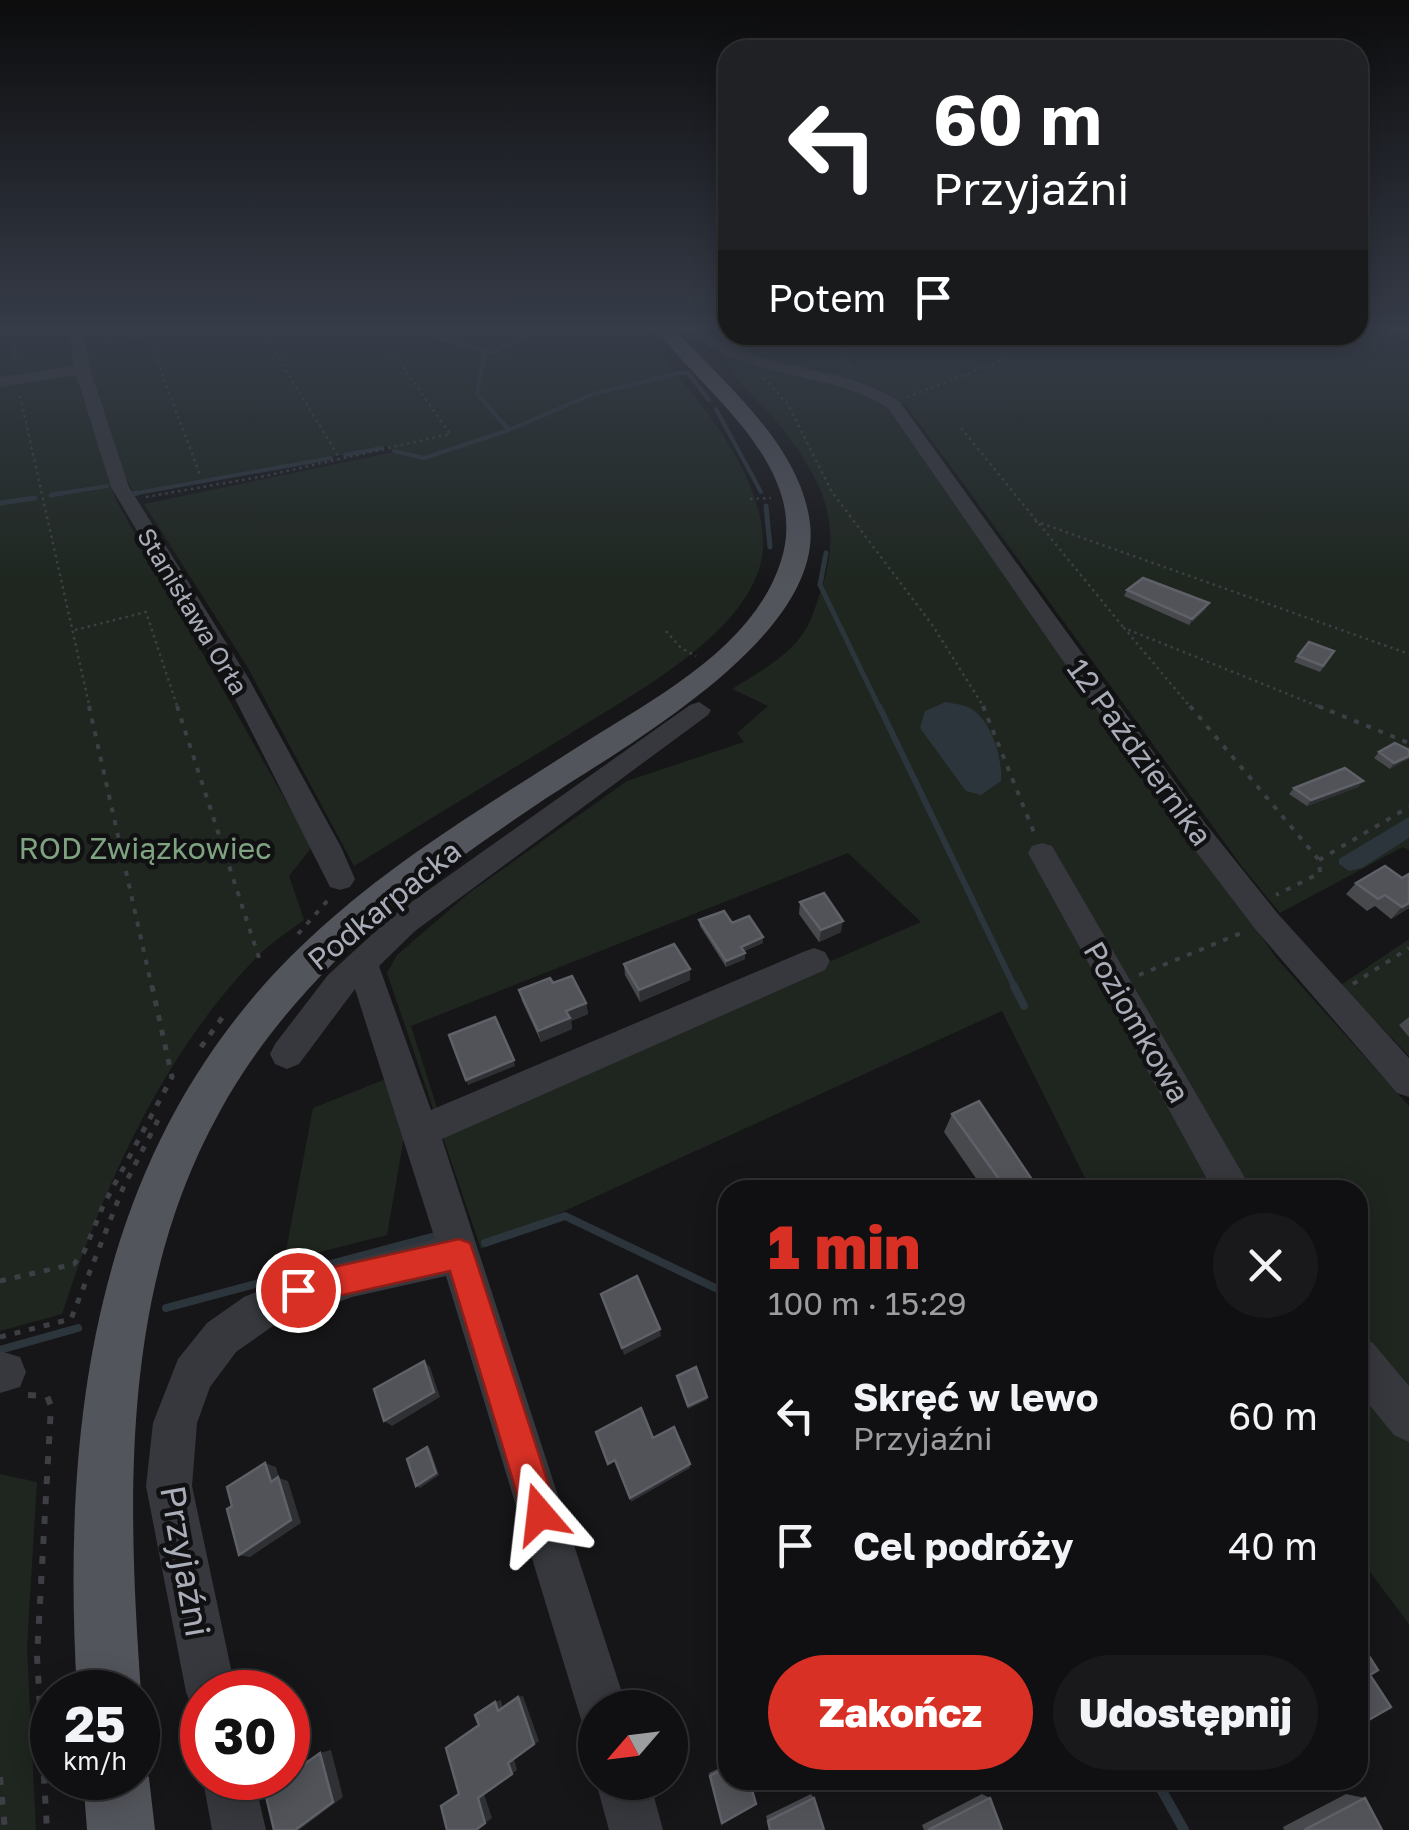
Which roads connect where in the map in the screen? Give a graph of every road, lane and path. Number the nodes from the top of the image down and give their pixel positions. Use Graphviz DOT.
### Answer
graph roads {
  1 [pos="18,416"];
  2 [pos="98,416"];
  3 [pos="178,416"];
  4 [pos="314,416"];
  5 [pos="438,416"];
  6 [pos="740,416"];
  7 [pos="794,416"];
  8 [pos="903,416"];
  9 [pos="961,428"];
  10 [pos="340,459"];
  11 [pos="200,475"];
  12 [pos="127,501"];
  13 [pos="1036,522"];
  14 [pos="1124,628"];
  15 [pos="74,631"];
  16 [pos="666,631"];
  17 [pos="1409,654"];
  18 [pos="715,664"];
  19 [pos="699,710"];
  20 [pos="1409,742"];
  21 [pos="1409,807"];
  22 [pos="1042,853"];
  23 [pos="1319,860"];
  24 [pos="340,879"];
  25 [pos="1261,914"];
  26 [pos="1409,948"];
  27 [pos="361,960"];
  28 [pos="260,961"];
  29 [pos="814,961"];
  30 [pos="1116,984"];
  31 [pos="1331,994"];
  32 [pos="287,1054"];
  33 [pos="1409,1082"];
  34 [pos="422,1131"];
  35 [pos="1227,1180"];
  36 [pos="459,1254"];
  37 [pos="0,1280"];
  38 [pos="1368,1370"];
  39 [pos="2,1372"];
  40 [pos="1409,1420"];
  41 [pos="108,1670"];
  42 [pos="207,1670"];
  43 [pos="595,1690"];
  44 [pos="0,1778"];
  45 [pos="118,1800"];
  46 [pos="233,1800"];
  47 [pos="627,1800"];
  48 [pos="5,1830"];
  49 [pos="47,1830"];
  50 [pos="120,1830"];
  51 [pos="240,1830"];
  52 [pos="636,1830"];
  1 -- 15 [label="path"];
  2 -- 12 [label="street, Stanisława Orła"];
  3 -- 11 [label="path"];
  4 -- 10 [label="path"];
  5 -- 10 [label="path"];
  6 -- 18 [label="main road, Podkarpacka"];
  7 -- 22 [label="path"];
  8 -- 25 [label="street, 12 Października"];
  9 -- 13 [label="path"];
  10 -- 12 [label="path"];
  12 -- 24 [label="street, Stanisława Orła"];
  13 -- 14 [label="path"];
  13 -- 17 [label="path"];
  14 -- 20 [label="path"];
  14 -- 23 [label="path"];
  15 -- 28 [label="path"];
  15 -- 37 [label="path"];
  16 -- 18 [label="path"];
  18 -- 41 [label="main road, Podkarpacka"];
  19 -- 27 [label="street"];
  21 -- 23 [label="path"];
  22 -- 30 [label="street, Poziomkowa"];
  23 -- 25 [label="path"];
  25 -- 30 [label="path"];
  25 -- 31 [label="street, 12 Października"];
  26 -- 31 [label="path"];
  27 -- 32 [label="street"];
  27 -- 34 [label="street"];
  29 -- 34 [label="street"];
  30 -- 35 [label="street, Poziomkowa"];
  31 -- 33 [label="street, 12 Października"];
  34 -- 36 [label="street"];
  36 -- 42 [label="street, Przyjaźni"];
  36 -- 43 [label="street"];
  38 -- 40 [label="street"];
  39 -- 49 [label="path"];
  44 -- 48 [label="path"];
  45 -- 50 [label="main road"];
  46 -- 51 [label="street"];
  47 -- 52 [label="street"];
}
